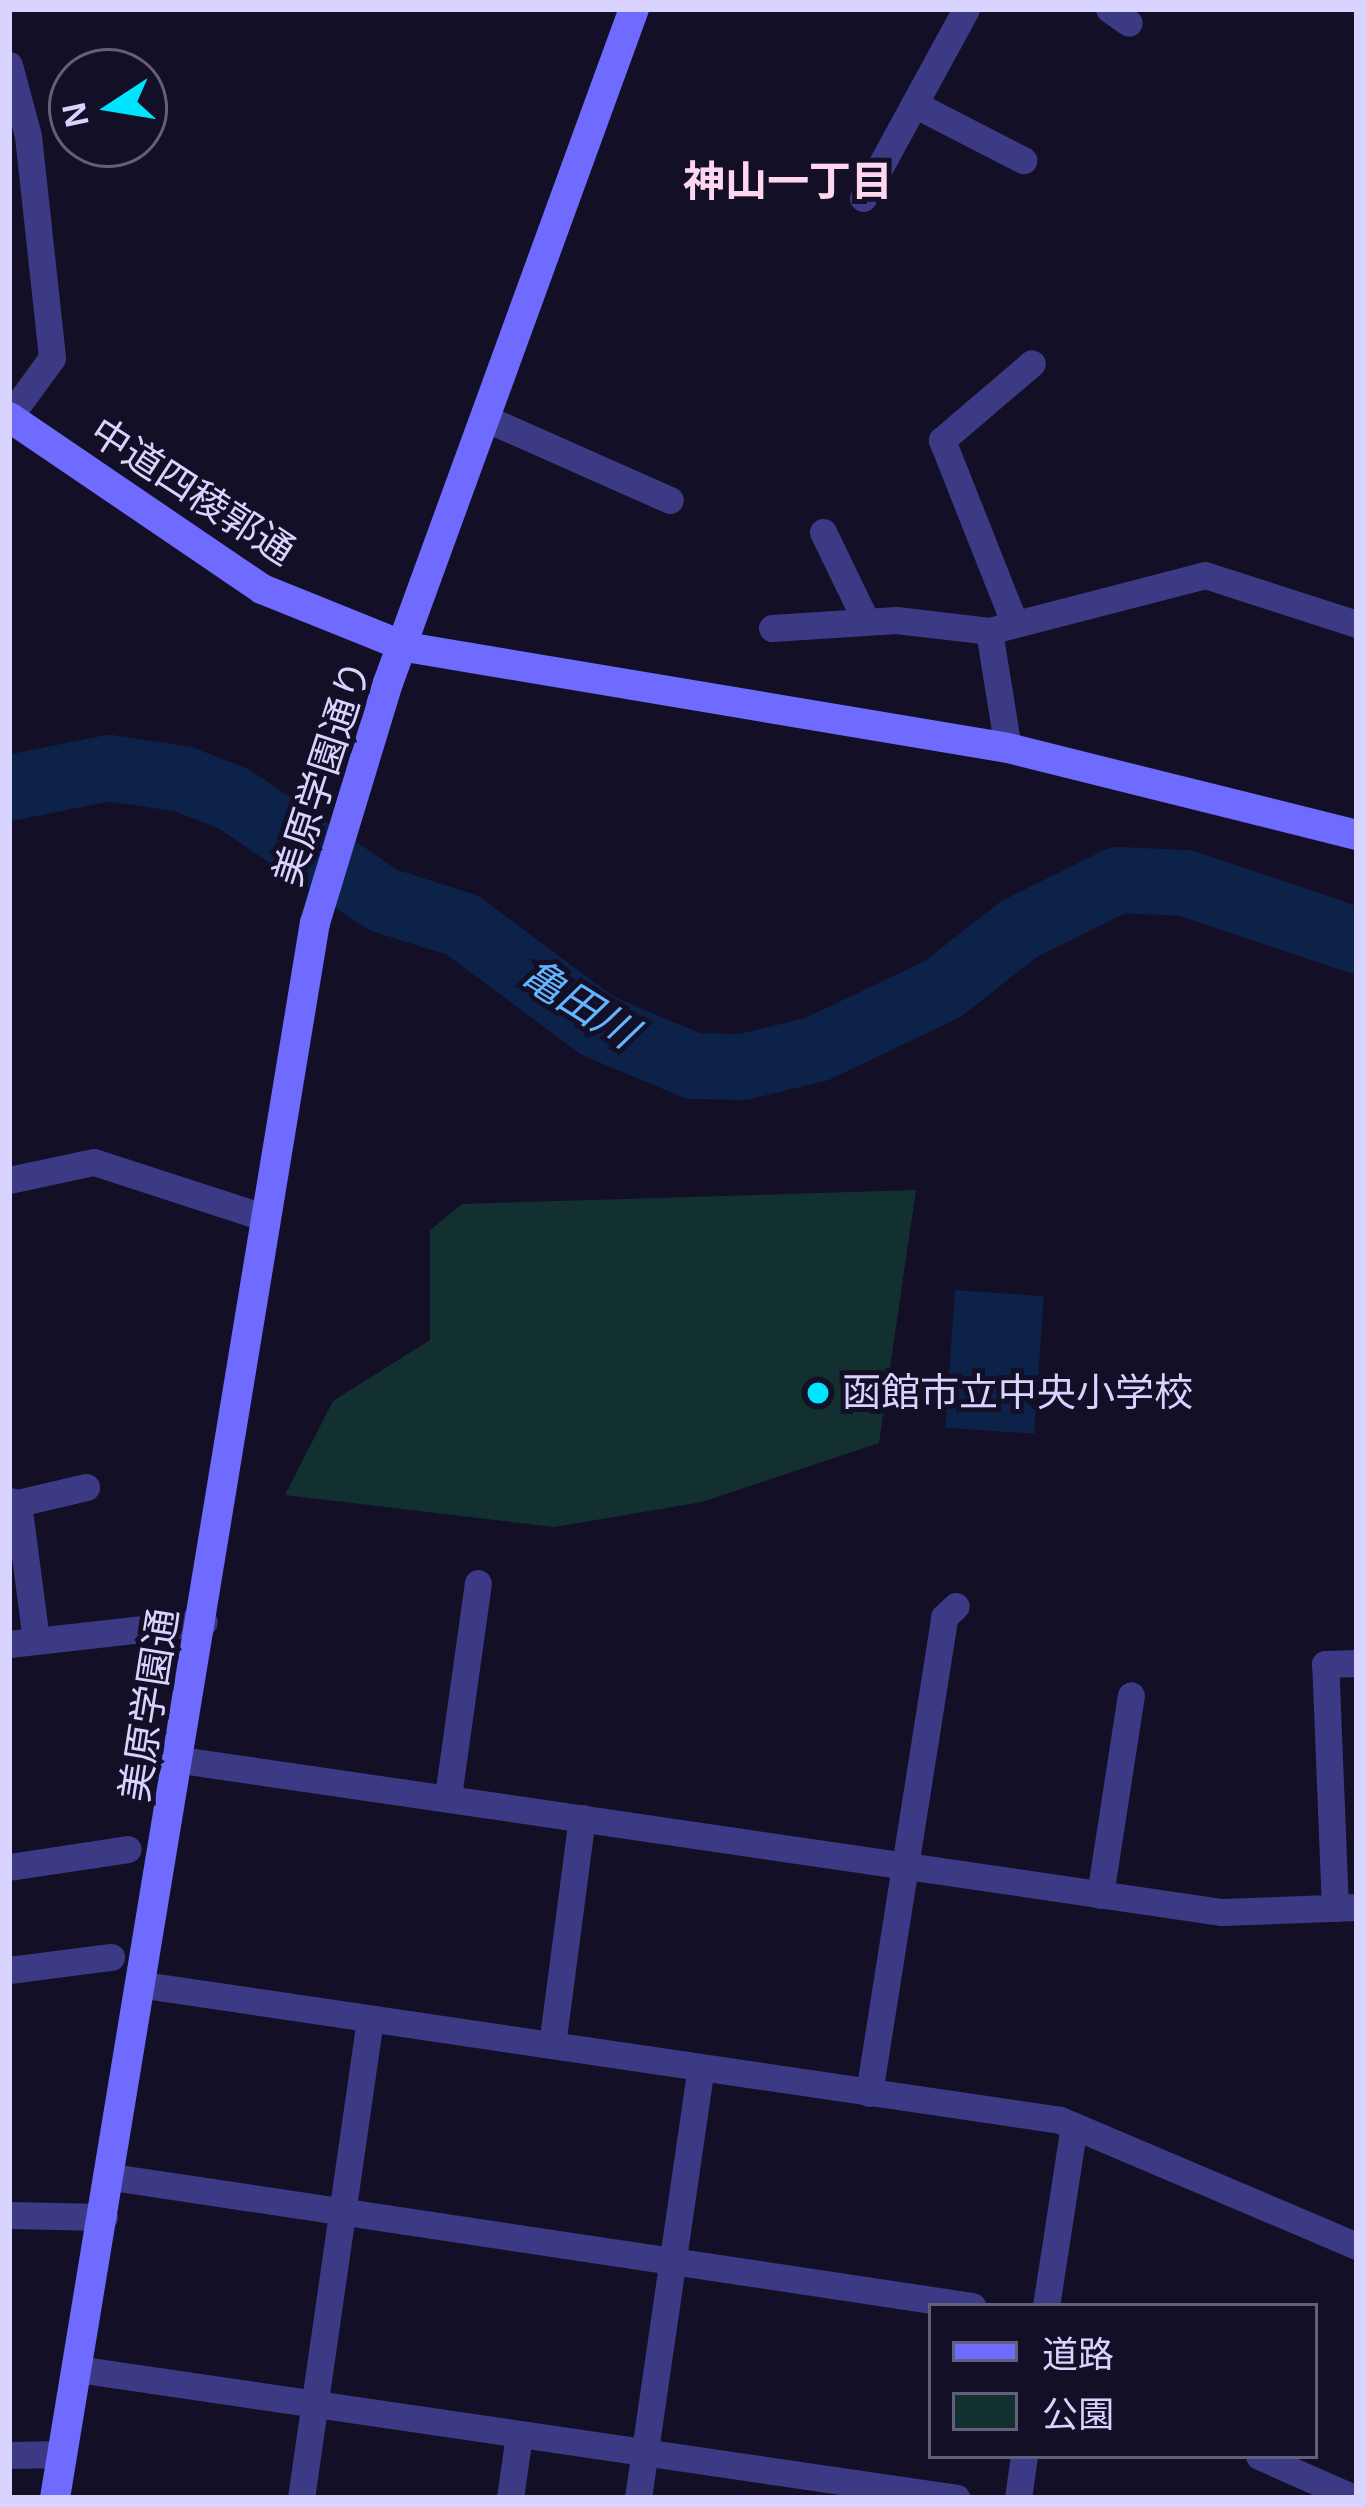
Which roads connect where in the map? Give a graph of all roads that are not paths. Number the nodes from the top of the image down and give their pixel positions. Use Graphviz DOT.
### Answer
graph roads {
  1 [pos="634,9"];
  2 [pos="966,9"];
  3 [pos="9,65"];
  4 [pos="914,104"];
  5 [pos="18,136"];
  6 [pos="1023,160"];
  7 [pos="863,198"];
  8 [pos="1032,363"];
  9 [pos="9,417"];
  10 [pos="487,419"];
  11 [pos="670,500"];
  12 [pos="823,532"];
  13 [pos="866,621"];
  14 [pos="1357,624"];
  15 [pos="1002,626"];
  16 [pos="772,628"];
  17 [pos="406,646"];
  18 [pos="1008,748"];
  19 [pos="1357,835"];
  20 [pos="315,923"];
  21 [pos="9,1180"];
  22 [pos="263,1217"];
  23 [pos="86,1487"];
  24 [pos="13,1502"];
  25 [pos="478,1583"];
  26 [pos="956,1606"];
  27 [pos="204,1622"];
  28 [pos="23,1642"];
  29 [pos="1357,1663"];
  30 [pos="1131,1695"];
  31 [pos="181,1760"];
  32 [pos="448,1796"];
  33 [pos="582,1818"];
  34 [pos="128,1849"];
  35 [pos="904,1866"];
  36 [pos="9,1867"];
  37 [pos="1100,1895"];
  38 [pos="1346,1908"];
  39 [pos="111,1958"];
  40 [pos="9,1970"];
  41 [pos="144,1984"];
  42 [pos="370,2019"];
  43 [pos="552,2045"];
  44 [pos="701,2068"];
  45 [pos="869,2093"];
  46 [pos="1073,2131"];
  47 [pos="112,2177"];
  48 [pos="343,2212"];
  49 [pos="9,2215"];
  50 [pos="104,2217"];
  51 [pos="1357,2246"];
  52 [pos="673,2264"];
  53 [pos="951,2303"];
  54 [pos="1046,2303"];
  55 [pos="77,2369"];
  56 [pos="315,2402"];
  57 [pos="520,2435"];
  58 [pos="61,2454"];
  59 [pos="644,2454"];
  60 [pos="9,2456"];
  61 [pos="1024,2459"];
  62 [pos="1266,2459"];
  63 [pos="812,2488"];
  64 [pos="56,2498"];
  65 [pos="301,2498"];
  66 [pos="510,2498"];
  67 [pos="638,2498"];
  68 [pos="957,2498"];
  69 [pos="1018,2498"];
  70 [pos="1354,2498"];
  1 -- 10 [label="street, 美原学園通り"];
  2 -- 4 [label="street"];
  3 -- 5 [label="street"];
  4 -- 6 [label="street"];
  4 -- 7 [label="street"];
  5 -- 9 [label="street"];
  8 -- 15 [label="street"];
  9 -- 17 [label="street, 中道四稜郭通"];
  10 -- 11 [label="street"];
  10 -- 17 [label="street, 美原学園通り"];
  12 -- 13 [label="street"];
  13 -- 15 [label="street"];
  13 -- 16 [label="street"];
  14 -- 15 [label="street"];
  15 -- 18 [label="street"];
  17 -- 18 [label="street, 中道四稜郭通"];
  17 -- 20 [label="street, 美原学園通り"];
  18 -- 19 [label="street, 中道四稜郭通"];
  20 -- 22 [label="street, 美原学園通"];
  21 -- 22 [label="street"];
  22 -- 27 [label="street, 美原学園通"];
  23 -- 24 [label="street"];
  24 -- 28 [label="street"];
  25 -- 32 [label="street"];
  26 -- 35 [label="street"];
  27 -- 28 [label="street"];
  27 -- 31 [label="street, 美原学園通"];
  29 -- 38 [label="street"];
  30 -- 37 [label="street"];
  31 -- 32 [label="street"];
  31 -- 41 [label="street, 美原学園通"];
  32 -- 33 [label="street"];
  33 -- 35 [label="street"];
  33 -- 43 [label="street"];
  34 -- 36 [label="street"];
  35 -- 37 [label="street"];
  35 -- 45 [label="street"];
  37 -- 38 [label="street"];
  39 -- 40 [label="street"];
  41 -- 42 [label="street"];
  41 -- 47 [label="street, 美原学園通"];
  42 -- 43 [label="street"];
  42 -- 48 [label="street"];
  43 -- 44 [label="street"];
  44 -- 45 [label="street"];
  44 -- 52 [label="street"];
  45 -- 46 [label="street"];
  46 -- 51 [label="street"];
  46 -- 54 [label="street"];
  47 -- 48 [label="street"];
  47 -- 50 [label="street, 美原学園通"];
  48 -- 52 [label="street"];
  48 -- 56 [label="street"];
  49 -- 50 [label="street"];
  50 -- 55 [label="street, 美原学園通"];
  52 -- 53 [label="street"];
  52 -- 59 [label="street"];
  55 -- 56 [label="street"];
  55 -- 58 [label="street, 美原学園通"];
  56 -- 57 [label="street"];
  56 -- 65 [label="street"];
  57 -- 59 [label="street"];
  57 -- 66 [label="street"];
  58 -- 60 [label="street"];
  58 -- 64 [label="street, 美原学園通"];
  59 -- 63 [label="street"];
  59 -- 67 [label="street"];
  61 -- 69 [label="street"];
  62 -- 70 [label="street"];
  63 -- 68 [label="street"];
}
